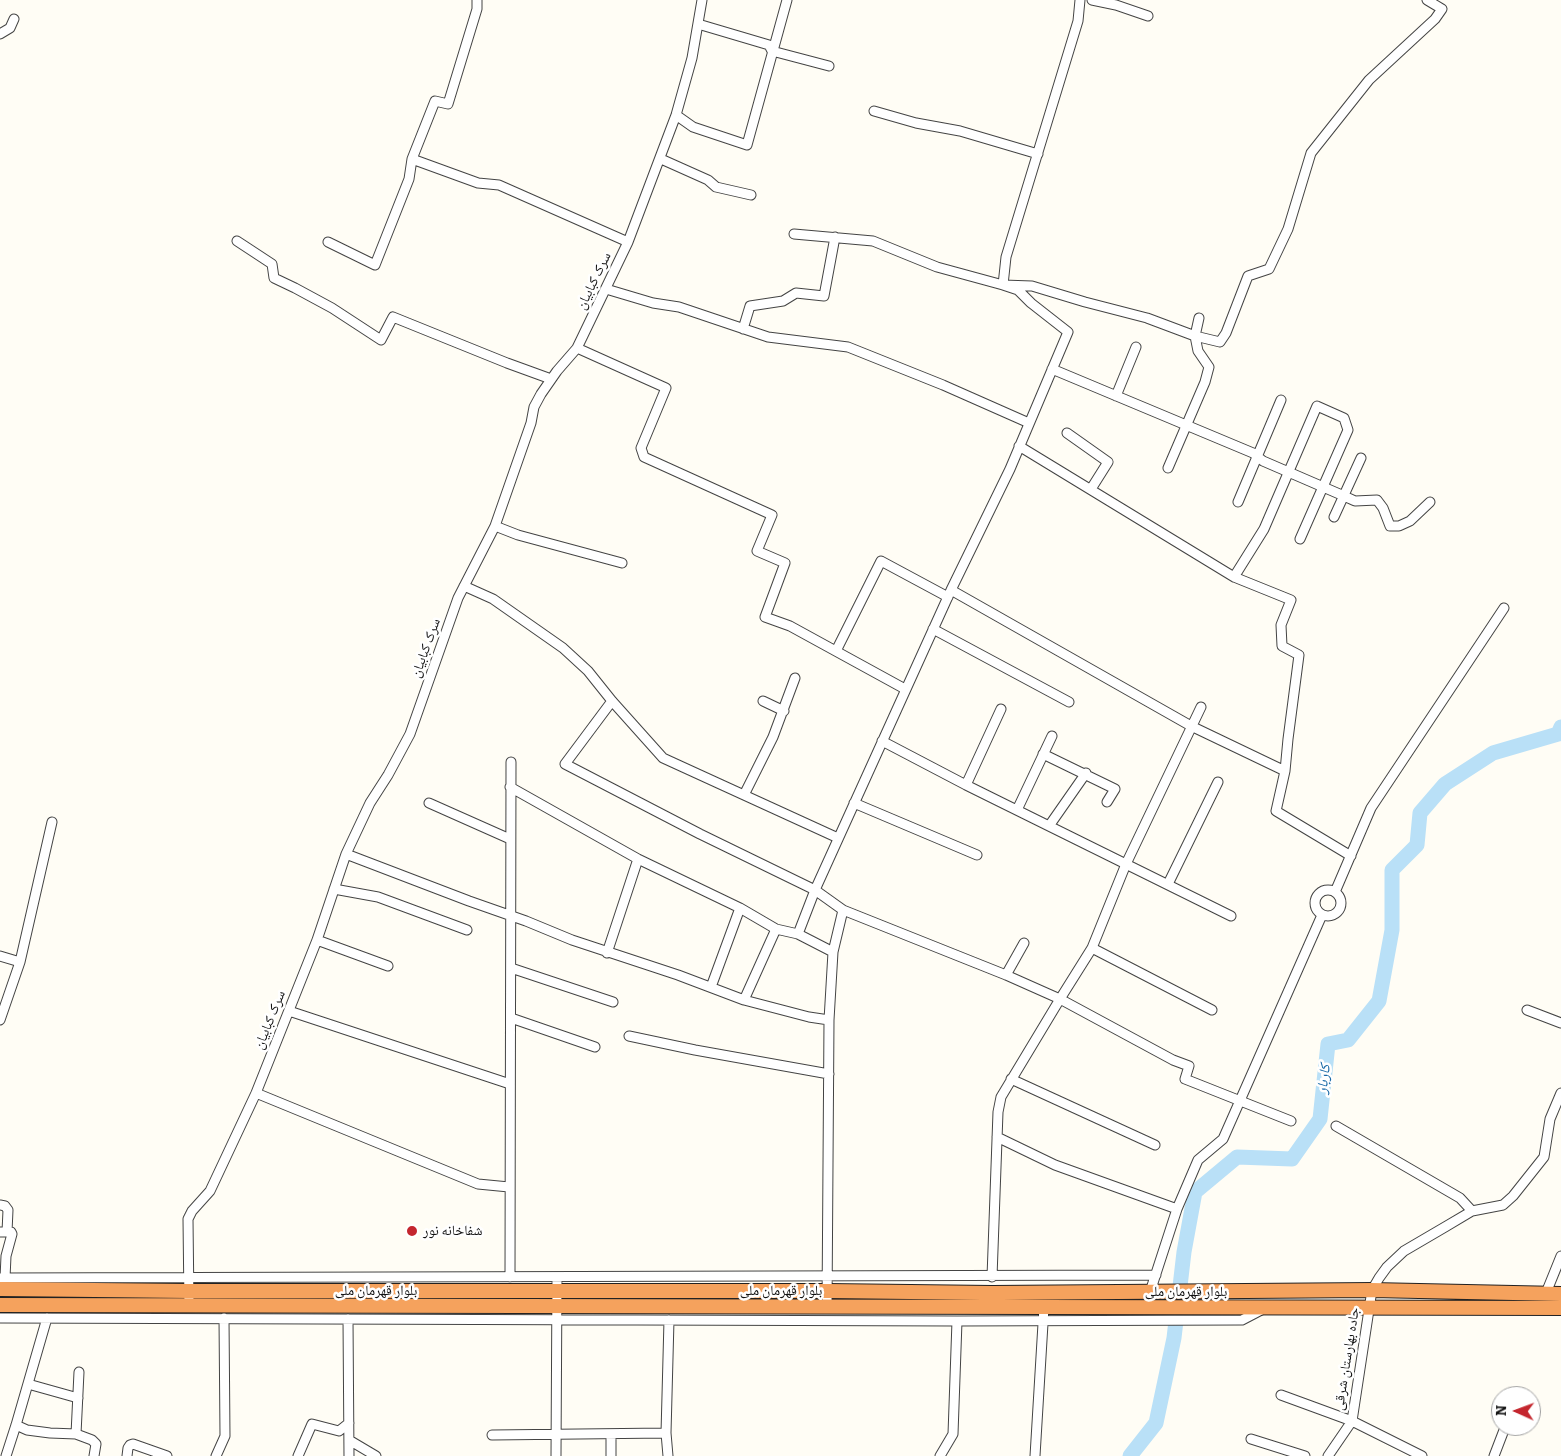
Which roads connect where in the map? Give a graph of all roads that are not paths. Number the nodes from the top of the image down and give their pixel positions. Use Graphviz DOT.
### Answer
graph roads {
  1 [pos="477,0"];
  2 [pos="702,0"];
  3 [pos="787,0"];
  4 [pos="1080,0"];
  5 [pos="1092,0"];
  6 [pos="1427,0"];
  7 [pos="1148,16"];
  8 [pos="14,19"];
  9 [pos="698,24"];
  10 [pos="0,34"];
  11 [pos="772,52"];
  12 [pos="829,66"];
  13 [pos="874,112"];
  14 [pos="676,116"];
  15 [pos="1038,154"];
  16 [pos="412,159"];
  17 [pos="660,159"];
  18 [pos="751,195"];
  19 [pos="794,234"];
  20 [pos="835,237"];
  21 [pos="237,241"];
  22 [pos="328,242"];
  23 [pos="628,242"];
  24 [pos="1003,285"];
  25 [pos="606,289"];
  26 [pos="1200,318"];
  27 [pos="743,329"];
  28 [pos="1195,336"];
  29 [pos="1136,347"];
  30 [pos="577,348"];
  31 [pos="1052,369"];
  32 [pos="551,379"];
  33 [pos="1116,396"];
  34 [pos="1281,400"];
  35 [pos="1029,423"];
  36 [pos="1187,425"];
  37 [pos="1067,432"];
  38 [pos="1019,446"];
  39 [pos="1257,456"];
  40 [pos="1361,458"];
  41 [pos="1168,468"];
  42 [pos="1289,472"];
  43 [pos="1323,486"];
  44 [pos="1091,489"];
  45 [pos="1344,496"];
  46 [pos="1238,502"];
  47 [pos="1430,502"];
  48 [pos="1334,517"];
  49 [pos="494,526"];
  50 [pos="1300,539"];
  51 [pos="622,563"];
  52 [pos="1234,577"];
  53 [pos="464,586"];
  54 [pos="949,593"];
  55 [pos="1504,608"];
  56 [pos="933,628"];
  57 [pos="836,651"];
  58 [pos="795,678"];
  59 [pos="905,689"];
  60 [pos="612,700"];
  61 [pos="764,701"];
  62 [pos="1069,702"];
  63 [pos="1201,707"];
  64 [pos="1001,710"];
  65 [pos="784,711"];
  66 [pos="1191,726"];
  67 [pos="1052,736"];
  68 [pos="882,741"];
  69 [pos="1043,754"];
  70 [pos="511,762"];
  71 [pos="1285,772"];
  72 [pos="1086,773"];
  73 [pos="1218,782"];
  74 [pos="966,785"];
  75 [pos="510,787"];
  76 [pos="744,795"];
  77 [pos="1107,802"];
  78 [pos="429,803"];
  79 [pos="854,803"];
  80 [pos="1017,810"];
  81 [pos="52,822"];
  82 [pos="1049,826"];
  83 [pos="838,838"];
  84 [pos="510,839"];
  85 [pos="346,854"];
  86 [pos="977,855"];
  87 [pos="1351,856"];
  88 [pos="638,859"];
  89 [pos="1126,864"];
  90 [pos="1168,884"];
  91 [pos="334,889"];
  92 [pos="815,890"];
  93 [pos="1335,892"];
  94 [pos="740,908"];
  95 [pos="843,910"];
  96 [pos="1322,915"];
  97 [pos="511,916"];
  98 [pos="1231,916"];
  99 [pos="776,929"];
  100 [pos="467,930"];
  101 [pos="798,934"];
  102 [pos="317,940"];
  103 [pos="1024,943"];
  104 [pos="1092,948"];
  105 [pos="833,952"];
  106 [pos="607,953"];
  107 [pos="0,956"];
  108 [pos="20,962"];
  109 [pos="388,966"];
  110 [pos="511,968"];
  111 [pos="1006,975"];
  112 [pos="711,987"];
  113 [pos="1060,999"];
  114 [pos="744,1000"];
  115 [pos="613,1002"];
  116 [pos="1212,1010"];
  117 [pos="1527,1010"];
  118 [pos="289,1011"];
  119 [pos="511,1018"];
  120 [pos="0,1020"];
  121 [pos="829,1020"];
  122 [pos="1561,1023"];
  123 [pos="629,1036"];
  124 [pos="596,1048"];
  125 [pos="829,1074"];
  126 [pos="1011,1079"];
  127 [pos="510,1084"];
  128 [pos="256,1093"];
  129 [pos="1561,1093"];
  130 [pos="1240,1100"];
  131 [pos="1291,1121"];
  132 [pos="1336,1126"];
  133 [pos="997,1137"];
  134 [pos="1155,1145"];
  135 [pos="509,1187"];
  136 [pos="0,1206"];
  137 [pos="1177,1209"];
  138 [pos="1472,1210"];
  139 [pos="4,1232"];
  140 [pos="1561,1256"];
  141 [pos="1156,1275"];
  142 [pos="510,1277"];
  143 [pos="992,1277"];
  144 [pos="2,1282"];
  145 [pos="189,1284"];
  146 [pos="557,1284"];
  147 [pos="828,1284"];
  148 [pos="1372,1290"];
  149 [pos="1155,1292"];
  150 [pos="1546,1294"];
  151 [pos="1561,1294"];
  152 [pos="0,1305"];
  153 [pos="189,1305"];
  154 [pos="827,1306"];
  155 [pos="1370,1307"];
  156 [pos="1561,1308"];
  157 [pos="556,1313"];
  158 [pos="1044,1314"];
  159 [pos="1196,1314"];
  160 [pos="0,1318"];
  161 [pos="47,1318"];
  162 [pos="224,1318"];
  163 [pos="348,1319"];
  164 [pos="669,1320"];
  165 [pos="957,1321"];
  166 [pos="79,1372"];
  167 [pos="28,1384"];
  168 [pos="1281,1394"];
  169 [pos="78,1398"];
  170 [pos="1352,1421"];
  171 [pos="349,1423"];
  172 [pos="16,1425"];
  173 [pos="556,1433"];
  174 [pos="666,1433"];
  175 [pos="76,1434"];
  176 [pos="492,1435"];
  177 [pos="611,1435"];
  178 [pos="1502,1436"];
  179 [pos="1251,1439"];
  180 [pos="349,1440"];
  181 [pos="6,1456"];
  182 [pos="94,1456"];
  183 [pos="127,1456"];
  184 [pos="166,1456"];
  185 [pos="216,1456"];
  186 [pos="298,1456"];
  187 [pos="349,1456"];
  188 [pos="376,1456"];
  189 [pos="556,1456"];
  190 [pos="611,1456"];
  191 [pos="668,1456"];
  192 [pos="940,1456"];
  193 [pos="1035,1456"];
  194 [pos="1305,1456"];
  195 [pos="1328,1456"];
  196 [pos="1422,1456"];
  197 [pos="1494,1456"];
  1 -- 16 [label="street"];
  2 -- 9 [label="street, سرک کبابیان"];
  3 -- 11 [label="street"];
  4 -- 15 [label="street"];
  5 -- 7 [label="street"];
  6 -- 28 [label="street"];
  8 -- 10 [label="street"];
  9 -- 11 [label="street"];
  9 -- 14 [label="street, سرک کبابیان"];
  11 -- 12 [label="street"];
  11 -- 14 [label="street"];
  13 -- 15 [label="street"];
  14 -- 17 [label="street, سرک کبابیان"];
  15 -- 24 [label="street"];
  16 -- 22 [label="street"];
  16 -- 23 [label="street"];
  17 -- 18 [label="street"];
  17 -- 23 [label="street, سرک کبابیان"];
  19 -- 20 [label="street"];
  20 -- 24 [label="street"];
  20 -- 27 [label="street"];
  21 -- 32 [label="street"];
  23 -- 25 [label="street, سرک کبابیان"];
  24 -- 28 [label="street"];
  24 -- 31 [label="street"];
  25 -- 27 [label="street"];
  25 -- 30 [label="street, سرک کبابیان"];
  26 -- 28 [label="street"];
  27 -- 35 [label="street"];
  28 -- 36 [label="street"];
  29 -- 33 [label="street"];
  30 -- 32 [label="street, سرک کبابیان"];
  30 -- 57 [label="street"];
  31 -- 33 [label="street"];
  31 -- 35 [label="street"];
  32 -- 49 [label="street, سرک کبابیان"];
  33 -- 36 [label="street"];
  34 -- 39 [label="street"];
  35 -- 38 [label="street"];
  36 -- 39 [label="street"];
  36 -- 41 [label="street"];
  37 -- 44 [label="street"];
  38 -- 44 [label="street"];
  38 -- 54 [label="street"];
  39 -- 42 [label="street"];
  39 -- 46 [label="street"];
  40 -- 45 [label="street"];
  42 -- 43 [label="street"];
  42 -- 43 [label="street"];
  42 -- 52 [label="street"];
  43 -- 45 [label="street"];
  43 -- 50 [label="street"];
  44 -- 52 [label="street"];
  45 -- 47 [label="street"];
  45 -- 48 [label="street"];
  49 -- 51 [label="street"];
  49 -- 53 [label="street, سرک کبابیان"];
  52 -- 71 [label="street"];
  53 -- 60 [label="street"];
  53 -- 85 [label="street, سرک کبابیان"];
  54 -- 56 [label="street"];
  54 -- 57 [label="street"];
  54 -- 66 [label="street"];
  55 -- 87 [label="street"];
  56 -- 59 [label="street"];
  56 -- 62 [label="street"];
  57 -- 59 [label="street"];
  58 -- 65 [label="street"];
  59 -- 68 [label="street"];
  60 -- 76 [label="street"];
  60 -- 92 [label="street"];
  61 -- 65 [label="street"];
  63 -- 66 [label="street"];
  64 -- 74 [label="street"];
  65 -- 76 [label="street"];
  66 -- 71 [label="street"];
  66 -- 89 [label="street"];
  67 -- 69 [label="street"];
  68 -- 74 [label="street"];
  68 -- 79 [label="street"];
  69 -- 72 [label="street"];
  69 -- 80 [label="street"];
  70 -- 75 [label="street"];
  71 -- 87 [label="street"];
  72 -- 77 [label="street"];
  72 -- 82 [label="street"];
  73 -- 90 [label="street"];
  74 -- 80 [label="street"];
  75 -- 84 [label="street"];
  75 -- 88 [label="street"];
  76 -- 83 [label="street"];
  78 -- 84 [label="street"];
  79 -- 83 [label="street"];
  79 -- 86 [label="street"];
  80 -- 82 [label="street"];
  81 -- 108 [label="street"];
  82 -- 89 [label="street"];
  83 -- 92 [label="street"];
  84 -- 97 [label="street"];
  85 -- 91 [label="street, سرک کبابیان"];
  85 -- 97 [label="street"];
  87 -- 93 [label="street"];
  88 -- 94 [label="street"];
  88 -- 106 [label="street"];
  89 -- 90 [label="street"];
  89 -- 104 [label="street"];
  90 -- 98 [label="street"];
  91 -- 100 [label="street"];
  91 -- 102 [label="street, سرک کبابیان"];
  92 -- 95 [label="street"];
  92 -- 101 [label="street"];
  93 -- 96 [label="street"];
  93 -- 96 [label="street"];
  94 -- 99 [label="street"];
  94 -- 112 [label="street"];
  95 -- 105 [label="street"];
  95 -- 111 [label="street"];
  96 -- 130 [label="street"];
  97 -- 106 [label="street"];
  97 -- 110 [label="street"];
  99 -- 101 [label="street"];
  99 -- 114 [label="street"];
  101 -- 105 [label="street"];
  102 -- 109 [label="street"];
  102 -- 118 [label="street, سرک کبابیان"];
  103 -- 111 [label="street"];
  104 -- 113 [label="street"];
  104 -- 116 [label="street"];
  105 -- 121 [label="street"];
  106 -- 112 [label="street"];
  107 -- 108 [label="street"];
  108 -- 120 [label="street"];
  110 -- 115 [label="street"];
  110 -- 119 [label="street"];
  111 -- 113 [label="street"];
  112 -- 114 [label="street"];
  113 -- 126 [label="street"];
  113 -- 130 [label="street"];
  114 -- 121 [label="street"];
  117 -- 122 [label="street"];
  118 -- 127 [label="street"];
  118 -- 128 [label="street, سرک کبابیان"];
  119 -- 124 [label="street"];
  119 -- 127 [label="street"];
  121 -- 125 [label="street"];
  123 -- 125 [label="street"];
  125 -- 147 [label="street"];
  126 -- 133 [label="street"];
  126 -- 134 [label="street"];
  127 -- 135 [label="street"];
  128 -- 135 [label="street"];
  128 -- 145 [label="street, سرک کبابیان"];
  129 -- 138 [label="street"];
  130 -- 131 [label="street"];
  130 -- 137 [label="street"];
  132 -- 138 [label="street"];
  133 -- 137 [label="street"];
  133 -- 143 [label="street"];
  135 -- 142 [label="street"];
  136 -- 139 [label="street"];
  137 -- 141 [label="street"];
  138 -- 148 [label="street"];
  139 -- 144 [label="street"];
  140 -- 150 [label="street"];
  141 -- 143 [label="street"];
  141 -- 149 [label="street"];
  142 -- 145 [label="street"];
  142 -- 146 [label="street"];
  143 -- 147 [label="street"];
  144 -- 145 [label="highway, بلوار قهرمان ملی"];
  145 -- 146 [label="highway, بلوار قهرمان ملی"];
  145 -- 153 [label="street, سرک کبابیان"];
  146 -- 147 [label="highway, بلوار قهرمان ملی"];
  146 -- 157 [label="street"];
  147 -- 149 [label="highway, بلوار قهرمان ملی"];
  147 -- 154 [label="street"];
  148 -- 149 [label="highway, بلوار قهرمان ملی"];
  148 -- 150 [label="highway, بلوار قهرمان ملی"];
  148 -- 155 [label="street, جاده بهارستان شرقی"];
  150 -- 151 [label="highway, بلوار قهرمان ملی"];
  152 -- 153 [label="highway, بلوار قهرمان ملی"];
  153 -- 157 [label="highway, بلوار قهرمان ملی"];
  154 -- 157 [label="highway, بلوار قهرمان ملی"];
  154 -- 158 [label="highway, بلوار قهرمان ملی"];
  155 -- 156 [label="highway, بلوار قهرمان ملی"];
  155 -- 159 [label="highway, بلوار قهرمان ملی"];
  155 -- 170 [label="street, جاده بهارستان شرقی"];
  157 -- 163 [label="street"];
  157 -- 164 [label="street"];
  157 -- 173 [label="street"];
  158 -- 159 [label="street"];
  158 -- 159 [label="highway, بلوار قهرمان ملی"];
  158 -- 165 [label="street"];
  158 -- 193 [label="street"];
  160 -- 161 [label="street"];
  161 -- 162 [label="street"];
  161 -- 167 [label="street"];
  162 -- 163 [label="street"];
  162 -- 185 [label="street"];
  163 -- 171 [label="street"];
  164 -- 165 [label="street"];
  164 -- 174 [label="street"];
  165 -- 192 [label="street"];
  166 -- 169 [label="street"];
  167 -- 169 [label="street"];
  167 -- 172 [label="street"];
  168 -- 170 [label="street"];
  169 -- 175 [label="street"];
  170 -- 195 [label="street, جاده بهارستان شرقی"];
  170 -- 196 [label="street"];
  171 -- 180 [label="street"];
  171 -- 186 [label="street"];
  172 -- 175 [label="street"];
  172 -- 181 [label="street"];
  173 -- 176 [label="street"];
  173 -- 177 [label="street"];
  173 -- 189 [label="street"];
  174 -- 177 [label="street"];
  174 -- 191 [label="street"];
  175 -- 182 [label="street"];
  177 -- 190 [label="street"];
  178 -- 197 [label="street"];
  179 -- 194 [label="street"];
  180 -- 187 [label="street"];
  180 -- 188 [label="street"];
  183 -- 184 [label="street"];
}
